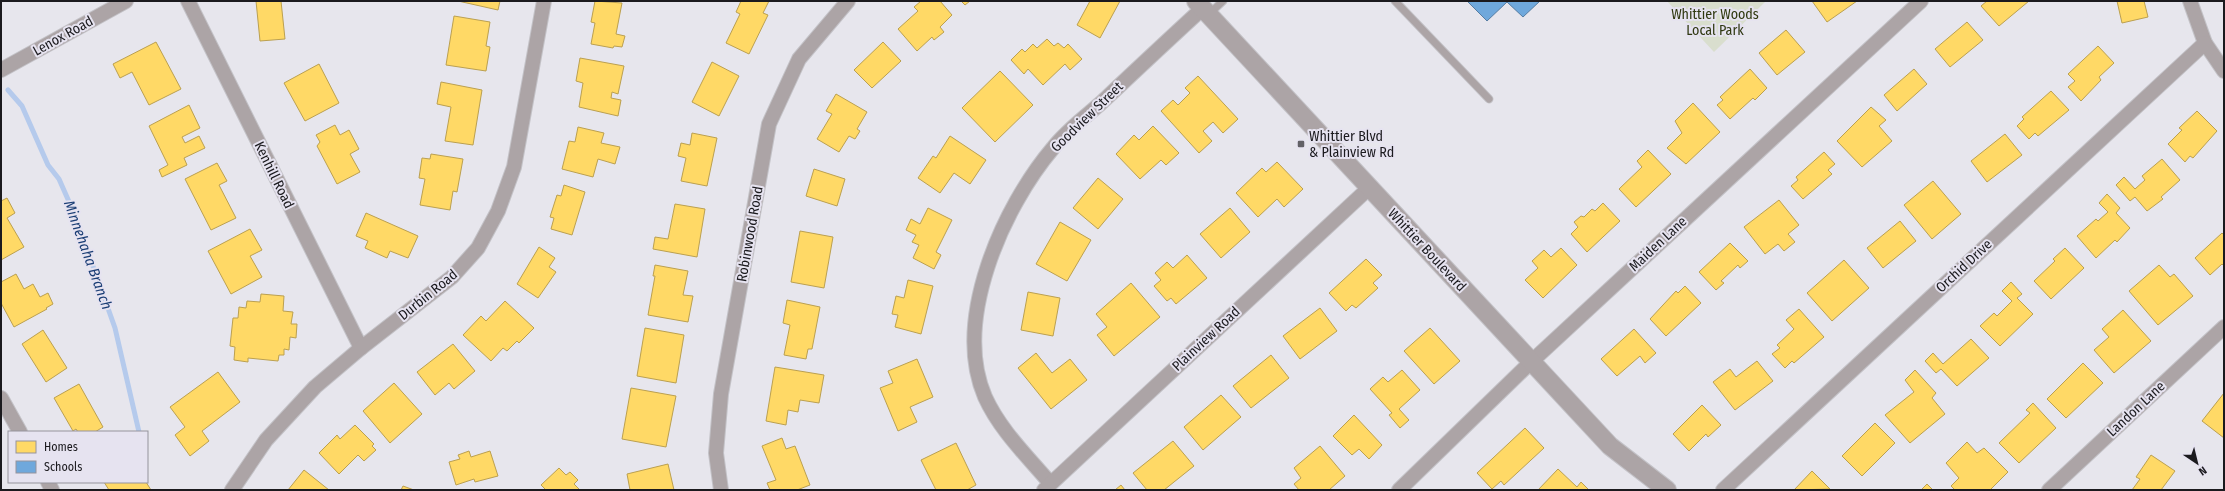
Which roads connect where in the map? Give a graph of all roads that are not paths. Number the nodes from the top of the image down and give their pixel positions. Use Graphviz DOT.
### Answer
graph roads {
  1 [pos="126,1"];
  2 [pos="188,1"];
  3 [pos="544,1"];
  4 [pos="1223,1"];
  5 [pos="1395,1"];
  6 [pos="1921,1"];
  7 [pos="2190,1"];
  8 [pos="846,2"];
  9 [pos="1203,8"];
  10 [pos="2204,43"];
  11 [pos="1,70"];
  12 [pos="2224,71"];
  13 [pos="1489,99"];
  14 [pos="1369,188"];
  15 [pos="2221,334"];
  16 [pos="361,348"];
  17 [pos="1531,362"];
  18 [pos="1,398"];
  19 [pos="19,431"];
  20 [pos="1047,487"];
  21 [pos="232,490"];
  22 [pos="721,490"];
  23 [pos="1398,490"];
  24 [pos="1667,490"];
  25 [pos="1723,490"];
  26 [pos="2050,490"];
  1 -- 11 [label="street, Lenox Road"];
  2 -- 16 [label="street, Kenhill Road"];
  3 -- 16 [label="street, Durbin Road"];
  4 -- 9 [label="lane"];
  5 -- 13 [label="lane"];
  6 -- 17 [label="street, Maiden Lane"];
  7 -- 10 [label="street"];
  8 -- 22 [label="street, Robinwood Road"];
  9 -- 14 [label="street, Whittier Boulevard"];
  9 -- 20 [label="street, Goodview Street"];
  10 -- 12 [label="street"];
  10 -- 25 [label="street, Orchid Drive"];
  14 -- 17 [label="street, Whittier Boulevard"];
  14 -- 20 [label="street, Plainview Road"];
  15 -- 26 [label="street, Landon Lane"];
  16 -- 21 [label="street, Durbin Road"];
  17 -- 23 [label="street, Maiden Lane"];
  17 -- 24 [label="street, Whittier Boulevard"];
  18 -- 19 [label="street"];
}
